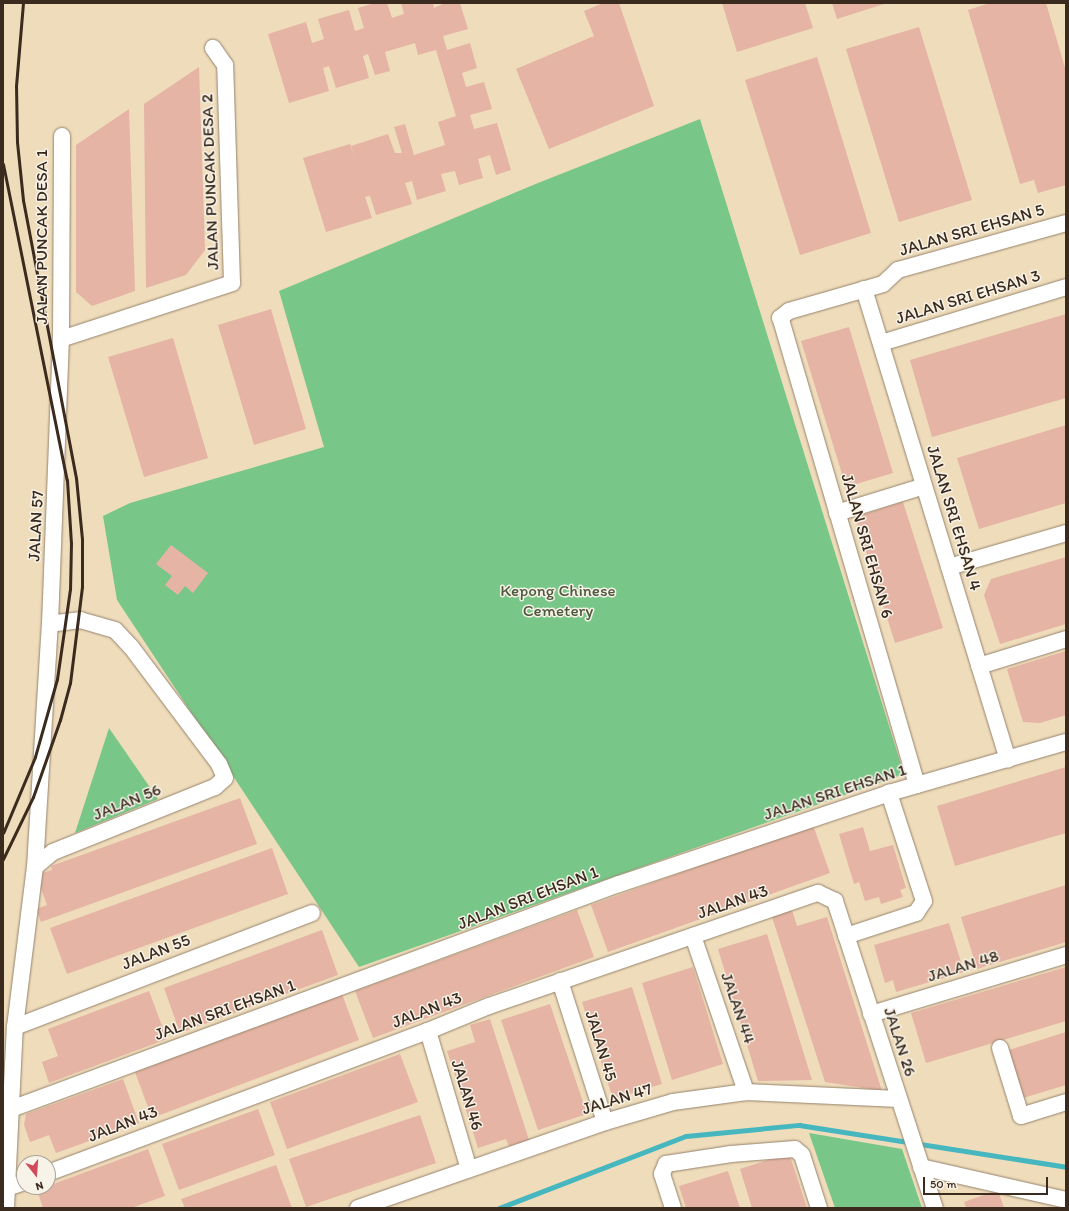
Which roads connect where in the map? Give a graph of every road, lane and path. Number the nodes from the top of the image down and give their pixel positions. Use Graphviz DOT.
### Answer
graph roads {
  1 [pos="213,48"];
  2 [pos="62,136"];
  3 [pos="1066,223"];
  4 [pos="1066,287"];
  5 [pos="864,289"];
  6 [pos="780,318"];
  7 [pos="61,339"];
  8 [pos="881,343"];
  9 [pos="924,486"];
  10 [pos="837,513"];
  11 [pos="1066,533"];
  12 [pos="949,568"];
  13 [pos="50,624"];
  14 [pos="1066,639"];
  15 [pos="979,666"];
  16 [pos="1066,742"];
  17 [pos="1008,759"];
  18 [pos="917,785"];
  19 [pos="889,793"];
  20 [pos="35,867"];
  21 [pos="822,893"];
  22 [pos="312,913"];
  23 [pos="693,936"];
  24 [pos="846,936"];
  25 [pos="1066,955"];
  26 [pos="560,981"];
  27 [pos="871,1014"];
  28 [pos="14,1027"];
  29 [pos="428,1031"];
  30 [pos="1000,1048"];
  31 [pos="746,1092"];
  32 [pos="1066,1102"];
  33 [pos="901,1105"];
  34 [pos="11,1109"];
  35 [pos="604,1122"];
  36 [pos="920,1163"];
  37 [pos="469,1169"];
  38 [pos="56,1170"];
  39 [pos="16,1185"];
  40 [pos="7,1188"];
  41 [pos="1066,1200"];
  42 [pos="6,1208"];
  43 [pos="358,1208"];
  44 [pos="673,1208"];
  45 [pos="819,1208"];
  46 [pos="935,1208"];
  1 -- 7 [label="street, JALAN PUNCAK DESA 2"];
  2 -- 7 [label="street, JALAN PUNCAK DESA 1"];
  3 -- 5 [label="street, JALAN SRI EHSAN 5"];
  4 -- 8 [label="street, JALAN SRI EHSAN 3"];
  5 -- 6 [label="street, JALAN SRI EHSAN 5"];
  5 -- 8 [label="street, JALAN SRI EHSAN 4"];
  6 -- 10 [label="street, JALAN SRI EHSAN 6"];
  7 -- 13 [label="street, JALAN 57"];
  8 -- 9 [label="street, JALAN SRI EHSAN 4"];
  9 -- 10 [label="street"];
  9 -- 12 [label="street, JALAN SRI EHSAN 4"];
  10 -- 18 [label="street, JALAN SRI EHSAN 6"];
  11 -- 12 [label="street"];
  12 -- 15 [label="street, JALAN SRI EHSAN 4"];
  13 -- 20 [label="street, JALAN 57"];
  13 -- 20 [label="street, JALAN 56"];
  14 -- 15 [label="street"];
  15 -- 17 [label="street, JALAN SRI EHSAN 4"];
  16 -- 17 [label="street, JALAN SRI EHSAN 1"];
  17 -- 18 [label="street, JALAN SRI EHSAN 1"];
  18 -- 19 [label="street, JALAN SRI EHSAN 1"];
  19 -- 24 [label="street"];
  19 -- 34 [label="street, JALAN SRI EHSAN 1"];
  20 -- 28 [label="street"];
  21 -- 23 [label="street, JALAN 43"];
  21 -- 24 [label="street, JALAN 26"];
  22 -- 28 [label="street, JALAN 55"];
  23 -- 26 [label="street, JALAN 43"];
  23 -- 31 [label="street, JALAN 44"];
  24 -- 27 [label="street, JALAN 26"];
  25 -- 27 [label="street, JALAN 48"];
  26 -- 29 [label="street, JALAN 43"];
  26 -- 35 [label="street, JALAN 45"];
  27 -- 33 [label="street, JALAN 26"];
  28 -- 34 [label="street"];
  29 -- 37 [label="street, JALAN 46"];
  29 -- 38 [label="street, JALAN 43"];
  30 -- 32 [label="street"];
  31 -- 33 [label="street, JALAN 47"];
  31 -- 35 [label="street, JALAN 47"];
  33 -- 36 [label="street, JALAN 26"];
  34 -- 40 [label="street"];
  35 -- 37 [label="street, JALAN 47"];
  36 -- 41 [label="street"];
  36 -- 46 [label="street, JALAN 26"];
  37 -- 43 [label="street, JALAN 47"];
  39 -- 40 [label="street"];
  40 -- 42 [label="street"];
  44 -- 45 [label="street"];
}
